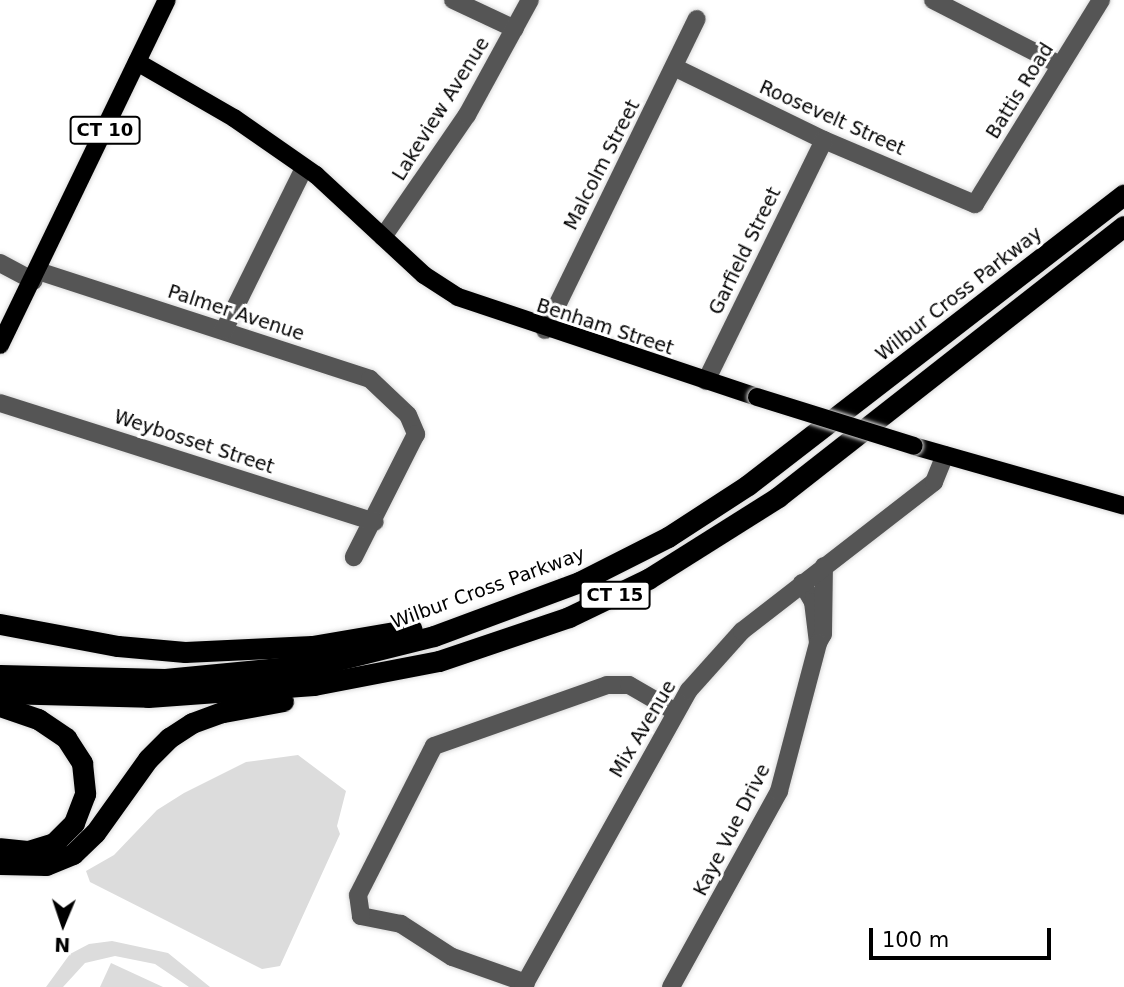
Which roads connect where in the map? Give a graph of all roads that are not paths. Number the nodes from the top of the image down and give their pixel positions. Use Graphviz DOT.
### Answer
graph roads {
  1 [pos="167,0"];
  2 [pos="453,0"];
  3 [pos="530,0"];
  4 [pos="933,0"];
  5 [pos="1101,0"];
  6 [pos="697,19"];
  7 [pos="515,29"];
  8 [pos="137,62"];
  9 [pos="1060,65"];
  10 [pos="674,67"];
  11 [pos="824,140"];
  12 [pos="304,168"];
  13 [pos="1124,194"];
  14 [pos="975,204"];
  15 [pos="1124,226"];
  16 [pos="383,237"];
  17 [pos="0,263"];
  18 [pos="36,276"];
  19 [pos="224,330"];
  20 [pos="545,330"];
  21 [pos="0,345"];
  22 [pos="706,382"];
  23 [pos="0,403"];
  24 [pos="945,455"];
  25 [pos="1124,506"];
  26 [pos="375,522"];
  27 [pos="355,556"];
  28 [pos="824,566"];
  29 [pos="802,583"];
  30 [pos="477,621"];
  31 [pos="0,624"];
  32 [pos="818,643"];
  33 [pos="384,674"];
  34 [pos="0,675"];
  35 [pos="0,693"];
  36 [pos="0,706"];
  37 [pos="674,711"];
  38 [pos="0,848"];
  39 [pos="0,864"];
  40 [pos="525,985"];
  41 [pos="671,987"];
  1 -- 8 [label="main road, CT 10"];
  2 -- 7 [label="street"];
  3 -- 7 [label="street, Lakeview Avenue"];
  4 -- 9 [label="street"];
  5 -- 9 [label="street, Battis Road"];
  6 -- 10 [label="street, Malcolm Street"];
  7 -- 16 [label="street, Lakeview Avenue"];
  8 -- 12 [label="main road, Benham Street"];
  8 -- 18 [label="main road, CT 10"];
  9 -- 14 [label="street, Battis Road"];
  10 -- 11 [label="street, Roosevelt Street"];
  10 -- 20 [label="street, Malcolm Street"];
  11 -- 14 [label="street, Roosevelt Street"];
  11 -- 22 [label="street, Garfield Street"];
  12 -- 16 [label="main road, Benham Street"];
  12 -- 19 [label="street"];
  13 -- 30 [label="highway, Wilbur Cross Parkway / CT 15"];
  15 -- 33 [label="highway, CT 15"];
  16 -- 20 [label="main road, Benham Street"];
  17 -- 18 [label="street, Palmer Avenue"];
  18 -- 19 [label="street, Palmer Avenue"];
  18 -- 21 [label="main road, CT 10"];
  19 -- 26 [label="street, Palmer Avenue"];
  20 -- 22 [label="main road, Benham Street"];
  22 -- 24 [label="main road, Benham Street, bridge"];
  23 -- 26 [label="street, Weybosset Street"];
  24 -- 25 [label="main road, Benham Street"];
  24 -- 28 [label="street, Mix Avenue"];
  26 -- 27 [label="street"];
  28 -- 29 [label="street, Mix Avenue"];
  28 -- 32 [label="street, Kaye Vue Drive"];
  29 -- 32 [label="street, Kaye Vue Drive"];
  29 -- 37 [label="street, Mix Avenue"];
  30 -- 31 [label="highway"];
  30 -- 34 [label="highway, Wilbur Cross Parkway / CT 15"];
  32 -- 41 [label="street, Kaye Vue Drive"];
  33 -- 35 [label="highway, CT 15"];
  33 -- 39 [label="highway"];
  36 -- 38 [label="highway"];
  37 -- 40 [label="street, Mix Avenue"];
  37 -- 40 [label="street"];
}
